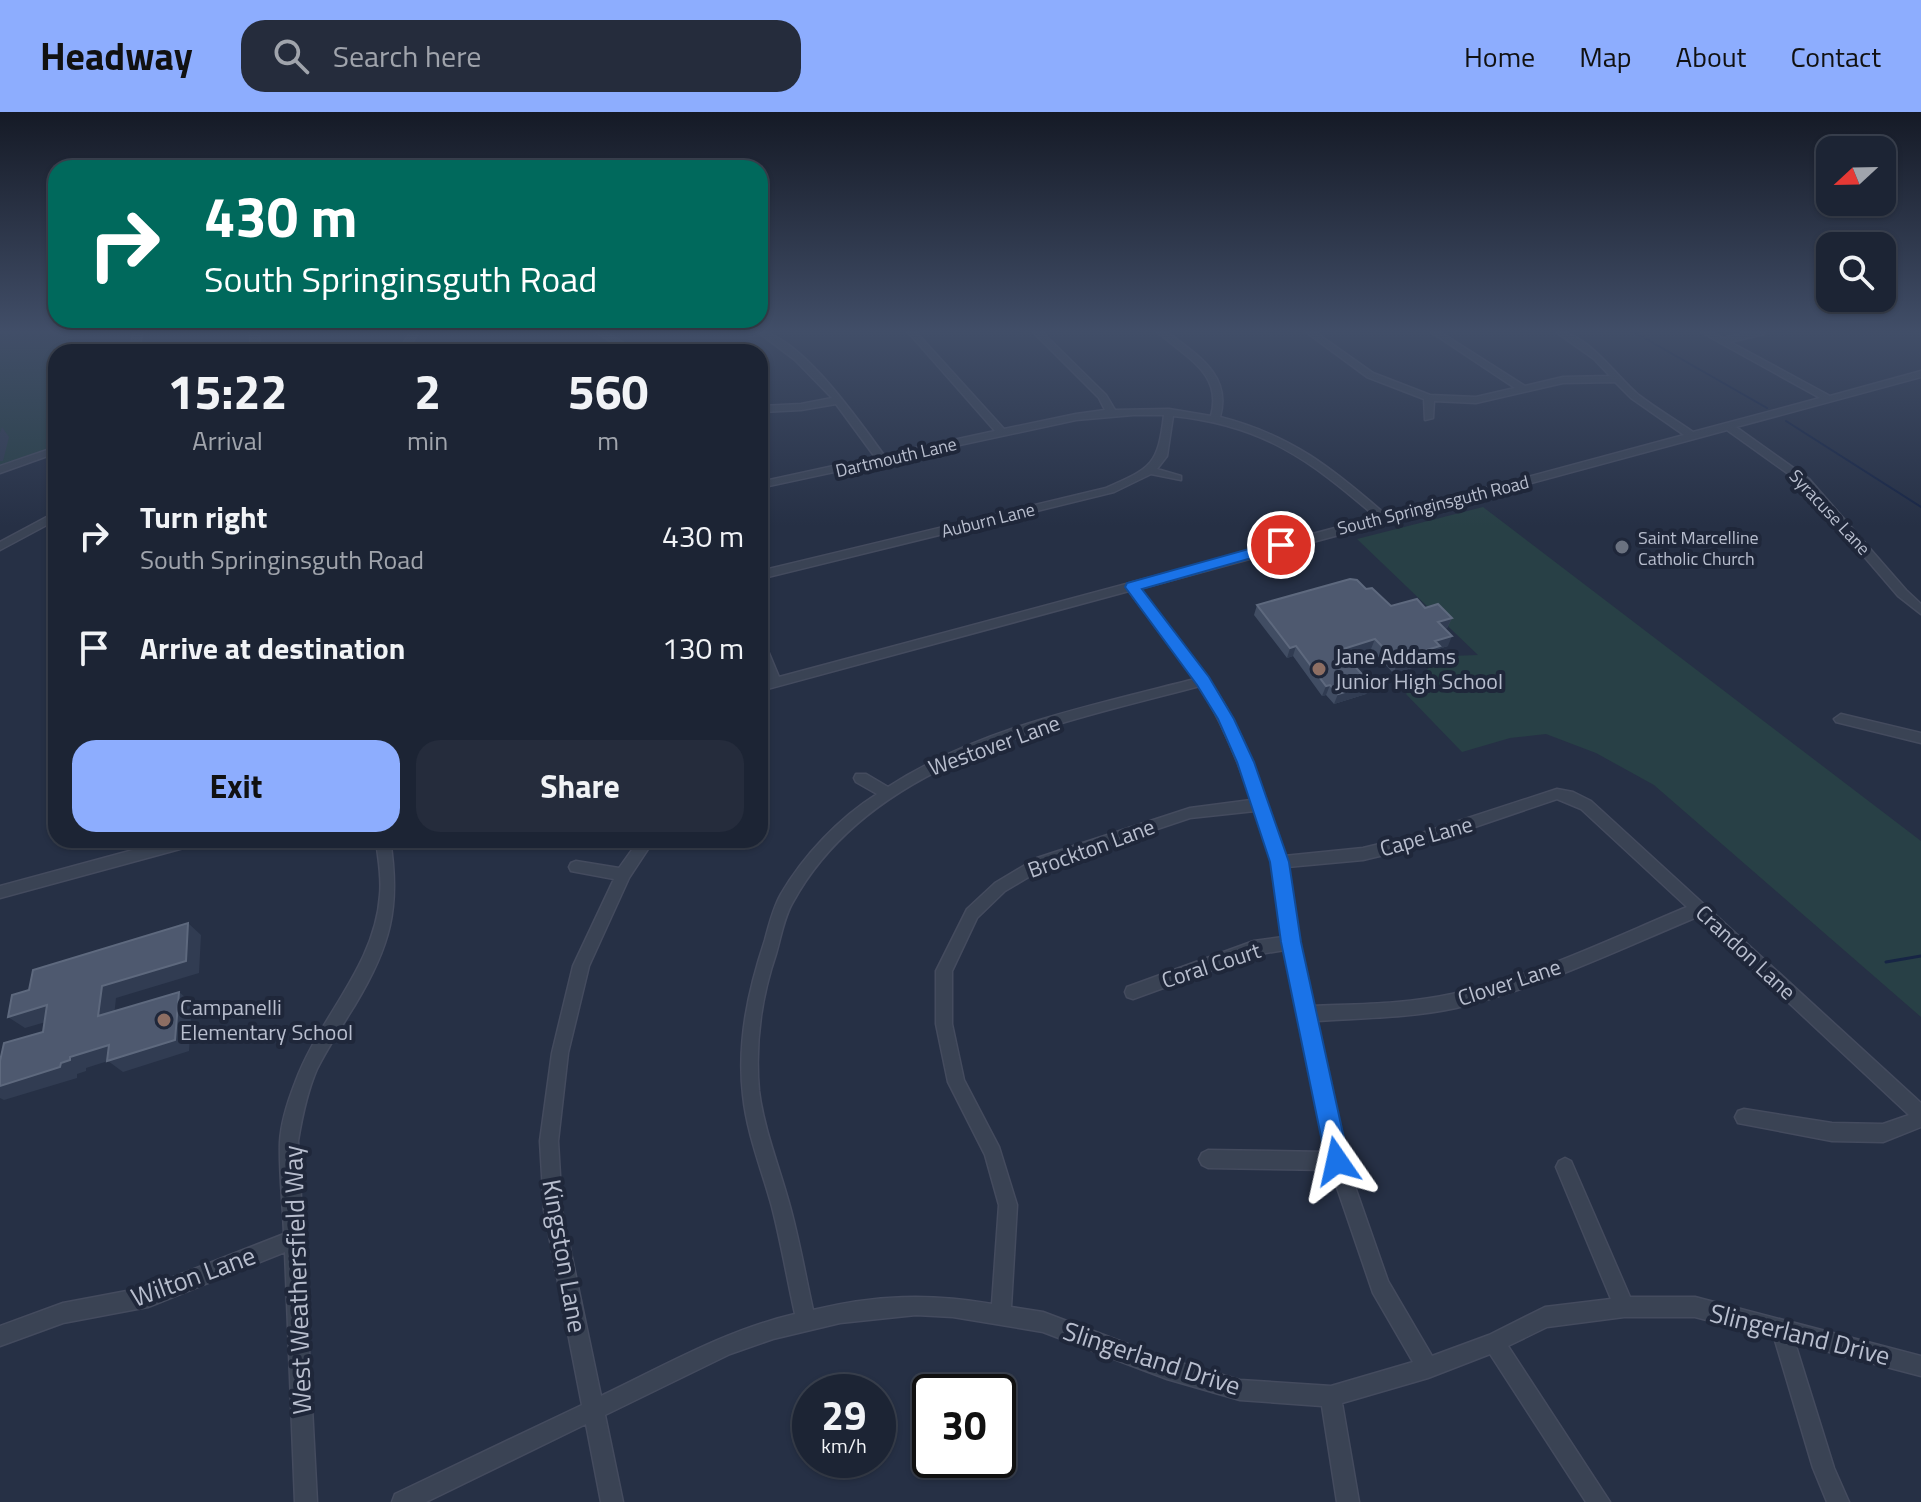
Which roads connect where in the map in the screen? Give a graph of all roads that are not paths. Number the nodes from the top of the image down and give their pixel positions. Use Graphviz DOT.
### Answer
graph roads {
  1 [pos="836,397"];
  2 [pos="970,397"];
  3 [pos="1103,397"];
  4 [pos="1220,397"];
  5 [pos="1426,397"];
  6 [pos="1489,397"];
  7 [pos="1637,397"];
  8 [pos="1825,397"];
  9 [pos="1837,397"];
  10 [pos="1429,398"];
  11 [pos="1829,399"];
  12 [pos="839,400"];
  13 [pos="768,409"];
  14 [pos="1111,412"];
  15 [pos="1169,412"];
  16 [pos="1428,418"];
  17 [pos="1215,419"];
  18 [pos="1728,426"];
  19 [pos="1002,433"];
  20 [pos="1692,436"];
  21 [pos="48,453"];
  22 [pos="882,460"];
  23 [pos="0,470"];
  24 [pos="1152,471"];
  25 [pos="1177,478"];
  26 [pos="768,483"];
  27 [pos="1384,518"];
  28 [pos="48,520"];
  29 [pos="0,547"];
  30 [pos="768,573"];
  31 [pos="1132,587"];
  32 [pos="1921,610"];
  33 [pos="768,666"];
  34 [pos="1203,681"];
  35 [pos="775,683"];
  36 [pos="768,685"];
  37 [pos="1841,719"];
  38 [pos="1921,738"];
  39 [pos="861,778"];
  40 [pos="885,792"];
  41 [pos="1568,796"];
  42 [pos="1259,805"];
  43 [pos="162,848"];
  44 [pos="384,848"];
  45 [pos="642,848"];
  46 [pos="1279,862"];
  47 [pos="576,867"];
  48 [pos="623,875"];
  49 [pos="0,892"];
  50 [pos="1699,909"];
  51 [pos="1291,942"];
  52 [pos="1133,992"];
  53 [pos="1308,1014"];
  54 [pos="1921,1116"];
  55 [pos="1744,1117"];
  56 [pos="1208,1159"];
  57 [pos="1337,1161"];
  58 [pos="1565,1167"];
  59 [pos="294,1239"];
  60 [pos="1624,1307"];
  61 [pos="1001,1314"];
  62 [pos="806,1321"];
  63 [pos="1781,1329"];
  64 [pos="0,1336"];
  65 [pos="1494,1343"];
  66 [pos="1921,1366"];
  67 [pos="1428,1368"];
  68 [pos="1331,1396"];
  69 [pos="593,1409"];
  70 [pos="306,1502"];
  71 [pos="403,1502"];
  72 [pos="612,1502"];
  73 [pos="1348,1502"];
  74 [pos="1599,1502"];
  75 [pos="1838,1502"];
  1 -- 12 [label="street"];
  2 -- 19 [label="street"];
  3 -- 14 [label="street"];
  4 -- 17 [label="street"];
  5 -- 10 [label="street"];
  6 -- 10 [label="street"];
  7 -- 20 [label="street"];
  8 -- 11 [label="street"];
  9 -- 11 [label="street, South Springinsguth Road"];
  10 -- 16 [label="street"];
  11 -- 18 [label="street, South Springinsguth Road"];
  12 -- 13 [label="street"];
  12 -- 22 [label="street"];
  14 -- 15 [label="street, Dartmouth Lane"];
  14 -- 19 [label="street, Dartmouth Lane"];
  15 -- 17 [label="street, Dartmouth Lane"];
  15 -- 24 [label="street"];
  17 -- 27 [label="street, Dartmouth Lane"];
  18 -- 20 [label="street, South Springinsguth Road"];
  18 -- 32 [label="street, Syracuse Lane"];
  19 -- 22 [label="street, Dartmouth Lane"];
  20 -- 27 [label="street, South Springinsguth Road"];
  21 -- 23 [label="street"];
  22 -- 26 [label="street, Dartmouth Lane"];
  24 -- 25 [label="street"];
  24 -- 30 [label="street, Auburn Lane"];
  27 -- 31 [label="street, South Springinsguth Road"];
  28 -- 29 [label="street"];
  31 -- 34 [label="street"];
  31 -- 35 [label="street, South Springinsguth Road"];
  33 -- 35 [label="street"];
  34 -- 40 [label="street, Westover Lane"];
  34 -- 42 [label="street"];
  35 -- 36 [label="street, South Springinsguth Road"];
  37 -- 38 [label="street"];
  39 -- 40 [label="street"];
  40 -- 62 [label="street, Westover Lane"];
  41 -- 46 [label="street, Cape Lane"];
  41 -- 50 [label="street, Crandon Lane"];
  42 -- 46 [label="street"];
  42 -- 61 [label="street, Brockton Lane"];
  43 -- 49 [label="street"];
  44 -- 59 [label="street, West Weathersfield Way"];
  45 -- 48 [label="street, Kingston Lane"];
  46 -- 51 [label="street"];
  47 -- 48 [label="street"];
  48 -- 69 [label="street, Kingston Lane"];
  50 -- 53 [label="street, Clover Lane"];
  50 -- 54 [label="street, Crandon Lane"];
  51 -- 52 [label="street, Coral Court"];
  51 -- 53 [label="street"];
  53 -- 57 [label="street"];
  54 -- 55 [label="street"];
  56 -- 57 [label="street"];
  57 -- 67 [label="street"];
  58 -- 60 [label="street"];
  59 -- 64 [label="street, Wilton Lane"];
  59 -- 70 [label="street, West Weathersfield Way"];
  60 -- 63 [label="street, Slingerland Drive"];
  60 -- 65 [label="street, Slingerland Drive"];
  61 -- 62 [label="street, Slingerland Drive"];
  61 -- 68 [label="street, Slingerland Drive"];
  62 -- 69 [label="street, Slingerland Drive"];
  63 -- 66 [label="street, Slingerland Drive"];
  63 -- 75 [label="street"];
  65 -- 67 [label="street, Slingerland Drive"];
  65 -- 74 [label="street"];
  67 -- 68 [label="street, Slingerland Drive"];
  68 -- 73 [label="street"];
  69 -- 71 [label="street, Slingerland Drive"];
  69 -- 72 [label="street, Kingston Lane"];
}
